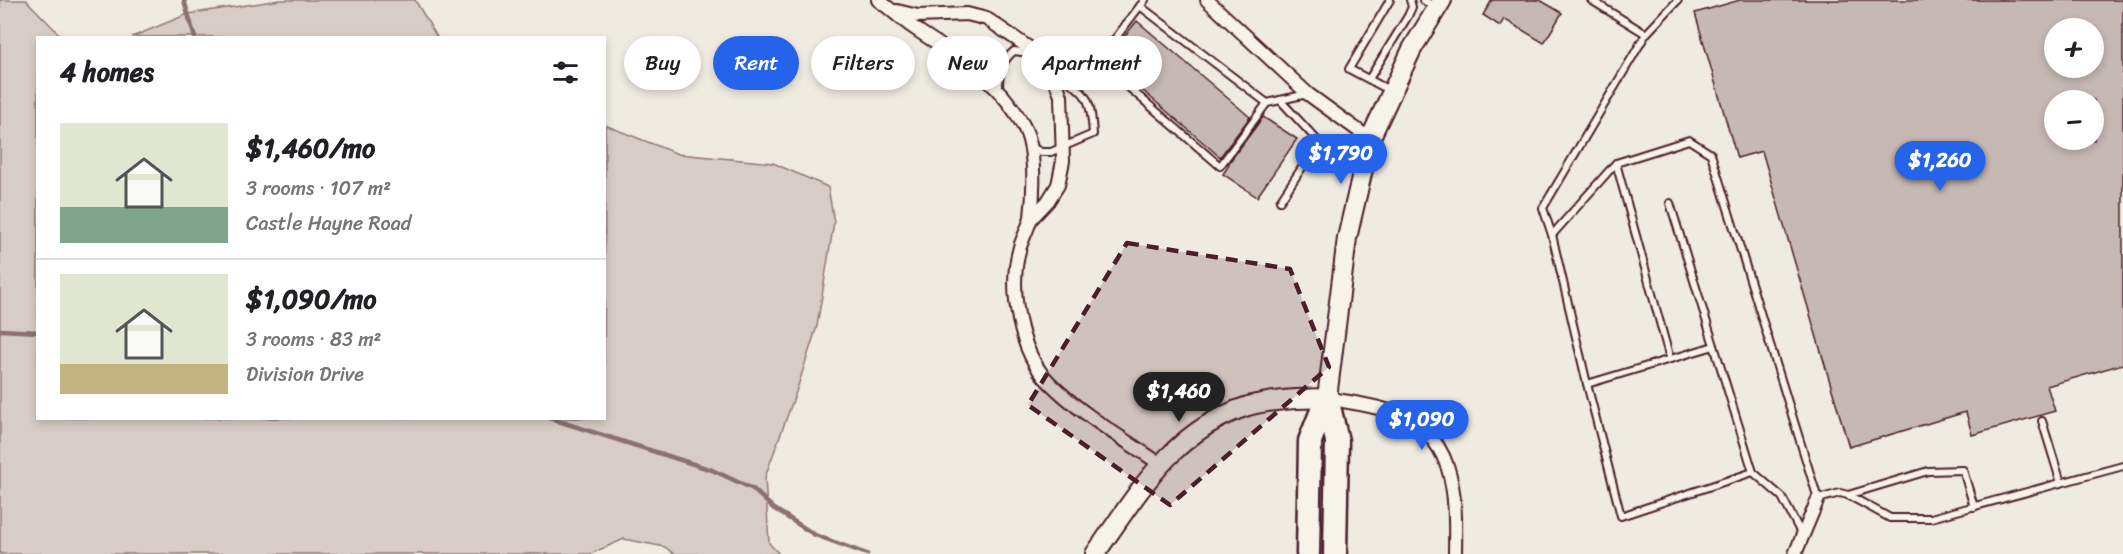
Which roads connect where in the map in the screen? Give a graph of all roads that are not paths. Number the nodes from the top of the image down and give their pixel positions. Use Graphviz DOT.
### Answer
graph roads {
  1 [pos="878,0"];
  2 [pos="1208,0"];
  3 [pos="1390,0"];
  4 [pos="1410,0"];
  5 [pos="1591,0"];
  6 [pos="1678,0"];
  7 [pos="1142,3"];
  8 [pos="1434,3"];
  9 [pos="894,11"];
  10 [pos="1646,34"];
  11 [pos="927,37"];
  12 [pos="1021,44"];
  13 [pos="1369,79"];
  14 [pos="1000,90"];
  15 [pos="1059,90"];
  16 [pos="1081,90"];
  17 [pos="1393,92"];
  18 [pos="1308,94"];
  19 [pos="1280,100"];
  20 [pos="1267,103"];
  21 [pos="1370,139"];
  22 [pos="1029,145"];
  23 [pos="1063,147"];
  24 [pos="1616,164"];
  25 [pos="1280,201"];
  26 [pos="1670,203"];
  27 [pos="1031,219"];
  28 [pos="1552,235"];
  29 [pos="1714,346"];
  30 [pos="1670,359"];
  31 [pos="1587,384"];
  32 [pos="1327,398"];
  33 [pos="2042,421"];
  34 [pos="1160,464"];
  35 [pos="2123,466"];
  36 [pos="1753,472"];
  37 [pos="2061,483"];
  38 [pos="1848,495"];
  39 [pos="1818,500"];
  40 [pos="1974,507"];
  41 [pos="1803,536"];
  42 [pos="1095,554"];
  43 [pos="1308,554"];
  44 [pos="1335,554"];
  45 [pos="1455,554"];
  46 [pos="1795,554"];
  1 -- 9 [label="street"];
  2 -- 18 [label="street"];
  3 -- 13 [label="lane"];
  4 -- 13 [label="lane"];
  5 -- 10 [label="lane"];
  6 -- 10 [label="lane"];
  7 -- 20 [label="lane"];
  7 -- 20 [label="lane"];
  8 -- 17 [label="main road"];
  9 -- 11 [label="street"];
  9 -- 12 [label="street"];
  10 -- 28 [label="lane"];
  13 -- 17 [label="lane"];
  14 -- 22 [label="street"];
  15 -- 23 [label="street"];
  16 -- 23 [label="lane"];
  17 -- 21 [label="main road"];
  18 -- 19 [label="lane"];
  18 -- 21 [label="street"];
  19 -- 20 [label="lane"];
  19 -- 25 [label="lane"];
  21 -- 32 [label="main road"];
  22 -- 23 [label="lane"];
  22 -- 27 [label="street"];
  23 -- 27 [label="street"];
  24 -- 28 [label="lane"];
  24 -- 30 [label="lane"];
  24 -- 39 [label="lane"];
  26 -- 29 [label="lane"];
  27 -- 34 [label="street"];
  28 -- 31 [label="lane"];
  29 -- 30 [label="lane"];
  29 -- 36 [label="lane"];
  30 -- 31 [label="lane"];
  31 -- 36 [label="lane"];
  32 -- 34 [label="main road"];
  32 -- 43 [label="highway"];
  32 -- 44 [label="highway"];
  32 -- 45 [label="street"];
  33 -- 37 [label="lane"];
  34 -- 42 [label="main road"];
  35 -- 37 [label="lane"];
  36 -- 41 [label="lane"];
  37 -- 40 [label="lane"];
  38 -- 39 [label="lane"];
  38 -- 40 [label="lane"];
  38 -- 40 [label="lane"];
  39 -- 41 [label="street"];
  41 -- 46 [label="street"];
}
